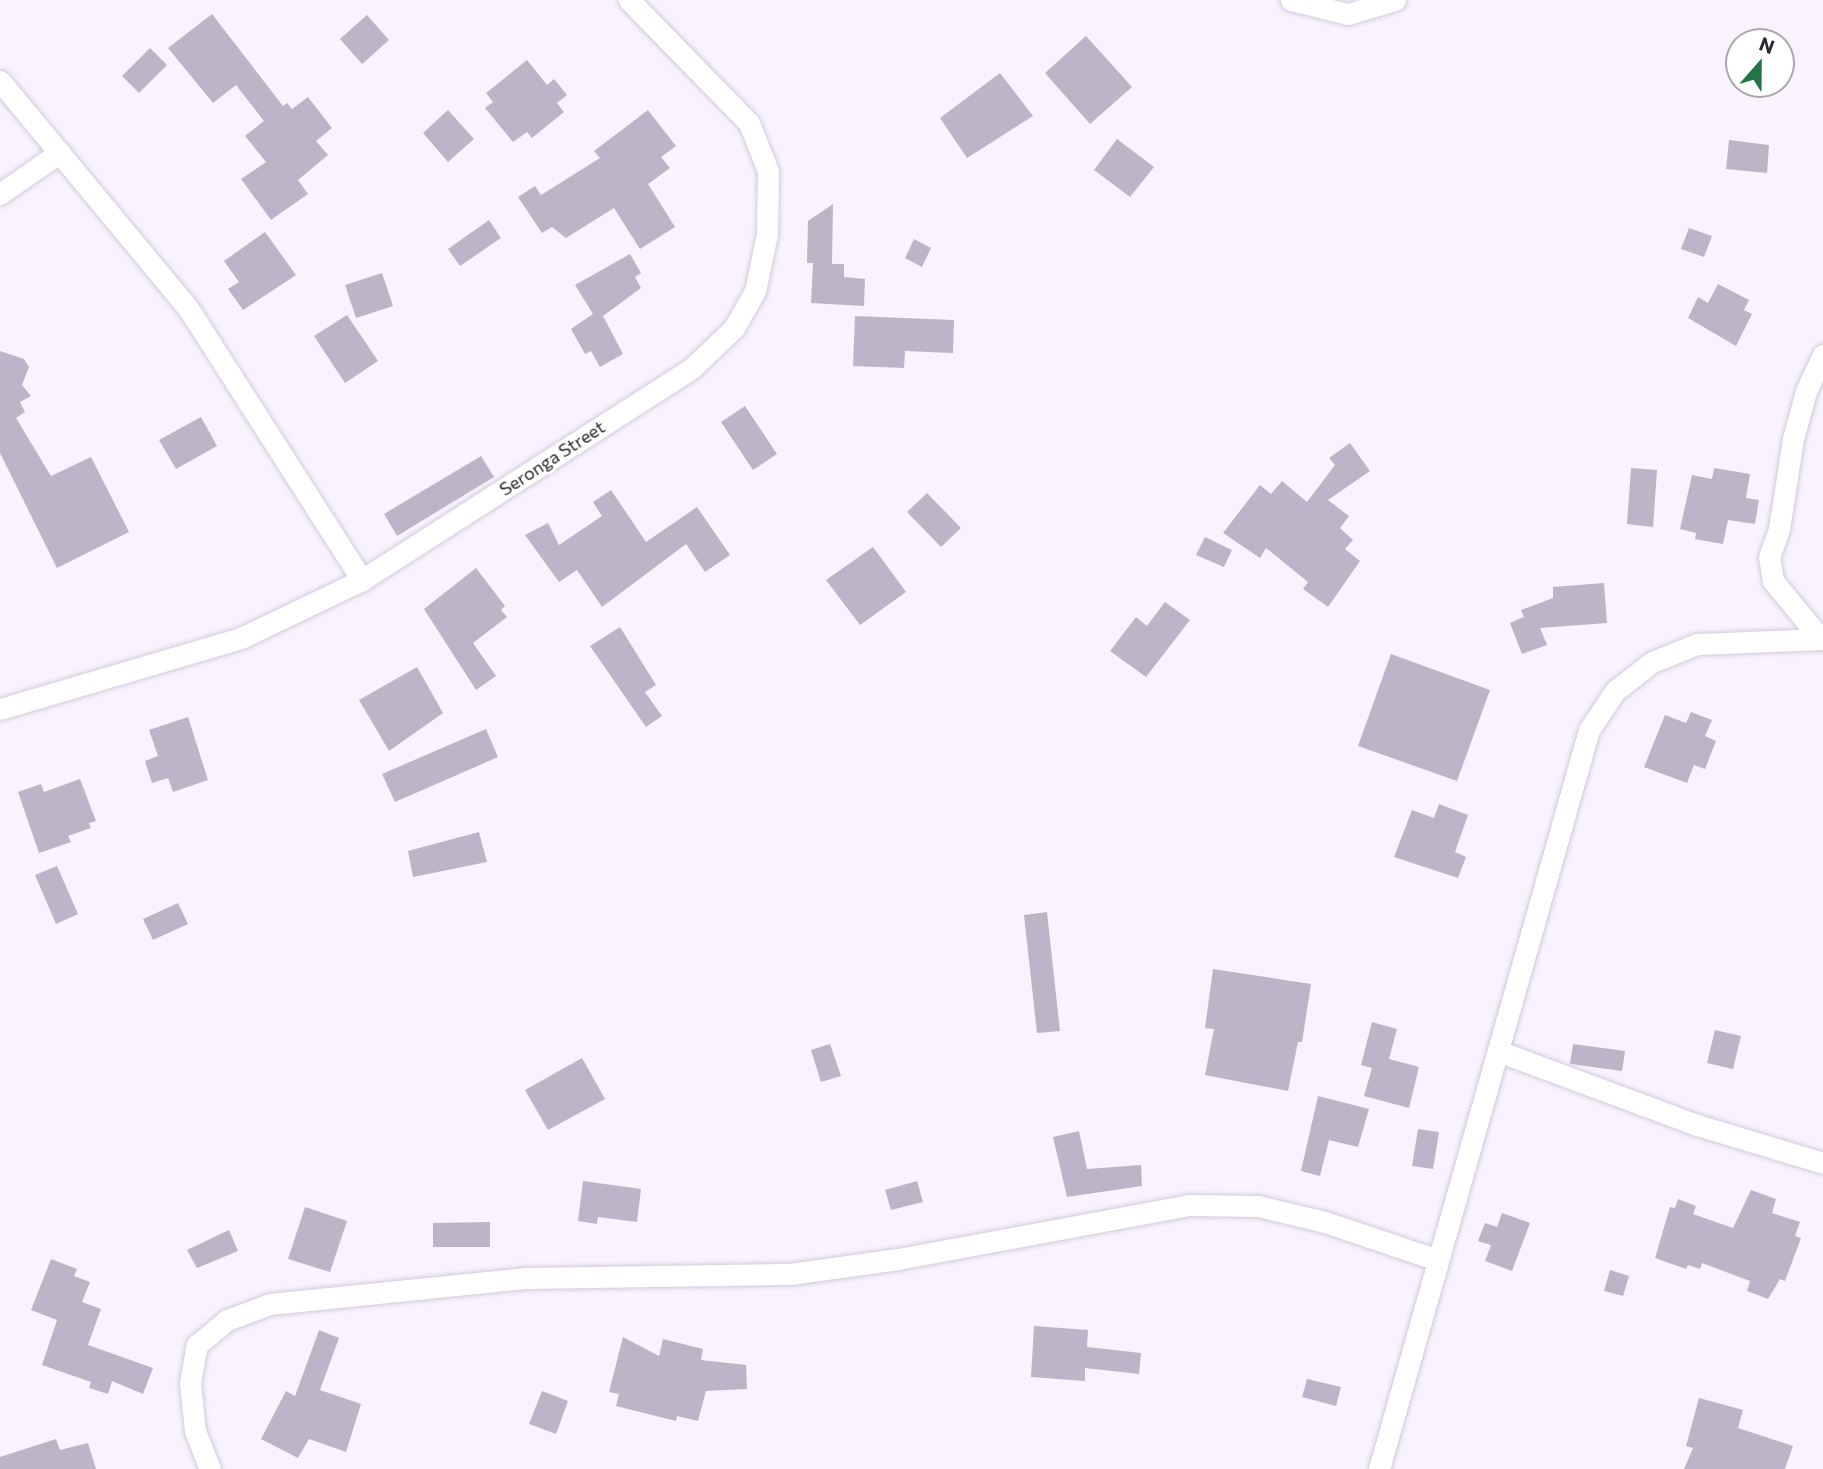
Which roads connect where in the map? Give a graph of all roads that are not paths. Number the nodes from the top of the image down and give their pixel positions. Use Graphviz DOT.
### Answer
graph roads {
  1 [pos="629,0"];
  2 [pos="1291,0"];
  3 [pos="1395,0"];
  4 [pos="0,81"];
  5 [pos="60,152"];
  6 [pos="0,194"];
  7 [pos="1823,355"];
  8 [pos="362,580"];
  9 [pos="1821,639"];
  10 [pos="0,709"];
  11 [pos="1499,1051"];
  12 [pos="1823,1163"];
  13 [pos="1438,1260"];
  14 [pos="210,1469"];
  15 [pos="1379,1469"];
  1 -- 8 [label="street, Seronga Street"];
  2 -- 3 [label="street"];
  4 -- 5 [label="street"];
  5 -- 6 [label="street"];
  5 -- 8 [label="street"];
  7 -- 9 [label="street"];
  8 -- 10 [label="street, Seronga Street"];
  9 -- 11 [label="street"];
  11 -- 12 [label="street"];
  11 -- 13 [label="street"];
  13 -- 14 [label="street"];
  13 -- 15 [label="street"];
}
